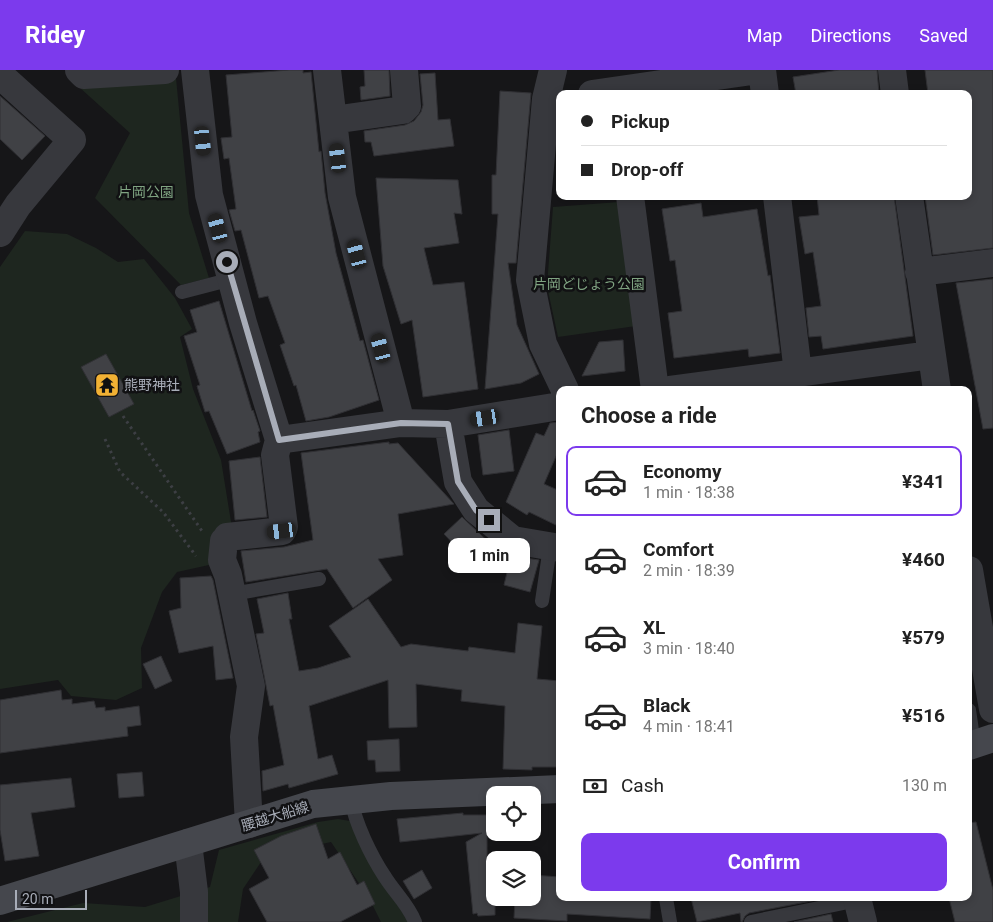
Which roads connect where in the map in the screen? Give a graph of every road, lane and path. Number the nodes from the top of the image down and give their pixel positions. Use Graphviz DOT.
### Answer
graph roads {
  1 [pos="78,70"];
  2 [pos="165,70"];
  3 [pos="195,70"];
  4 [pos="327,70"];
  5 [pos="404,70"];
  6 [pos="553,70"];
  7 [pos="760,70"];
  8 [pos="892,70"];
  9 [pos="0,75"];
  10 [pos="629,90"];
  11 [pos="764,90"];
  12 [pos="894,90"];
  13 [pos="553,98"];
  14 [pos="333,120"];
  15 [pos="631,200"];
  16 [pos="777,200"];
  17 [pos="910,200"];
  18 [pos="4,219"];
  19 [pos="993,263"];
  20 [pos="919,272"];
  21 [pos="232,279"];
  22 [pos="182,292"];
  23 [pos="931,355"];
  24 [pos="798,373"];
  25 [pos="563,386"];
  26 [pos="654,386"];
  27 [pos="700,386"];
  28 [pos="936,386"];
  29 [pos="556,407"];
  30 [pos="123,416"];
  31 [pos="401,423"];
  32 [pos="448,424"];
  33 [pos="105,440"];
  34 [pos="279,440"];
  35 [pos="555,547"];
  36 [pos="224,551"];
  37 [pos="319,579"];
  38 [pos="972,587"];
  39 [pos="232,594"];
  40 [pos="542,601"];
  41 [pos="993,709"];
  42 [pos="972,720"];
  43 [pos="979,743"];
  44 [pos="556,789"];
  45 [pos="351,799"];
  46 [pos="249,824"];
  47 [pos="188,843"];
  48 [pos="0,901"];
  49 [pos="666,901"];
  50 [pos="859,906"];
  51 [pos="194,922"];
  52 [pos="415,922"];
  53 [pos="670,922"];
  54 [pos="751,922"];
  1 -- 2 [label="street"];
  3 -- 21 [label="street"];
  4 -- 14 [label="street"];
  5 -- 14 [label="street"];
  6 -- 13 [label="street"];
  7 -- 10 [label="street"];
  7 -- 11 [label="street"];
  8 -- 12 [label="street"];
  9 -- 18 [label="street"];
  13 -- 25 [label="street"];
  14 -- 31 [label="street"];
  15 -- 26 [label="street"];
  16 -- 24 [label="street"];
  17 -- 20 [label="street"];
  19 -- 20 [label="street"];
  20 -- 23 [label="street"];
  21 -- 22 [label="lane"];
  21 -- 34 [label="street"];
  23 -- 24 [label="street"];
  23 -- 28 [label="street"];
  24 -- 27 [label="street"];
  29 -- 32 [label="street"];
  30 -- 36 [label="path"];
  31 -- 32 [label="street"];
  31 -- 34 [label="street"];
  32 -- 35 [label="street"];
  33 -- 36 [label="path"];
  34 -- 36 [label="street"];
  35 -- 40 [label="lane"];
  36 -- 39 [label="street"];
  37 -- 39 [label="lane"];
  38 -- 41 [label="street"];
  39 -- 46 [label="street"];
  42 -- 43 [label="lane"];
  44 -- 45 [label="main road, 腰越大船線"];
  45 -- 46 [label="main road, 腰越大船線"];
  45 -- 52 [label="lane"];
  46 -- 47 [label="main road, 腰越大船線"];
  47 -- 48 [label="main road, 腰越大船線"];
  47 -- 51 [label="street"];
  49 -- 53 [label="lane"];
  50 -- 54 [label="lane"];
}
